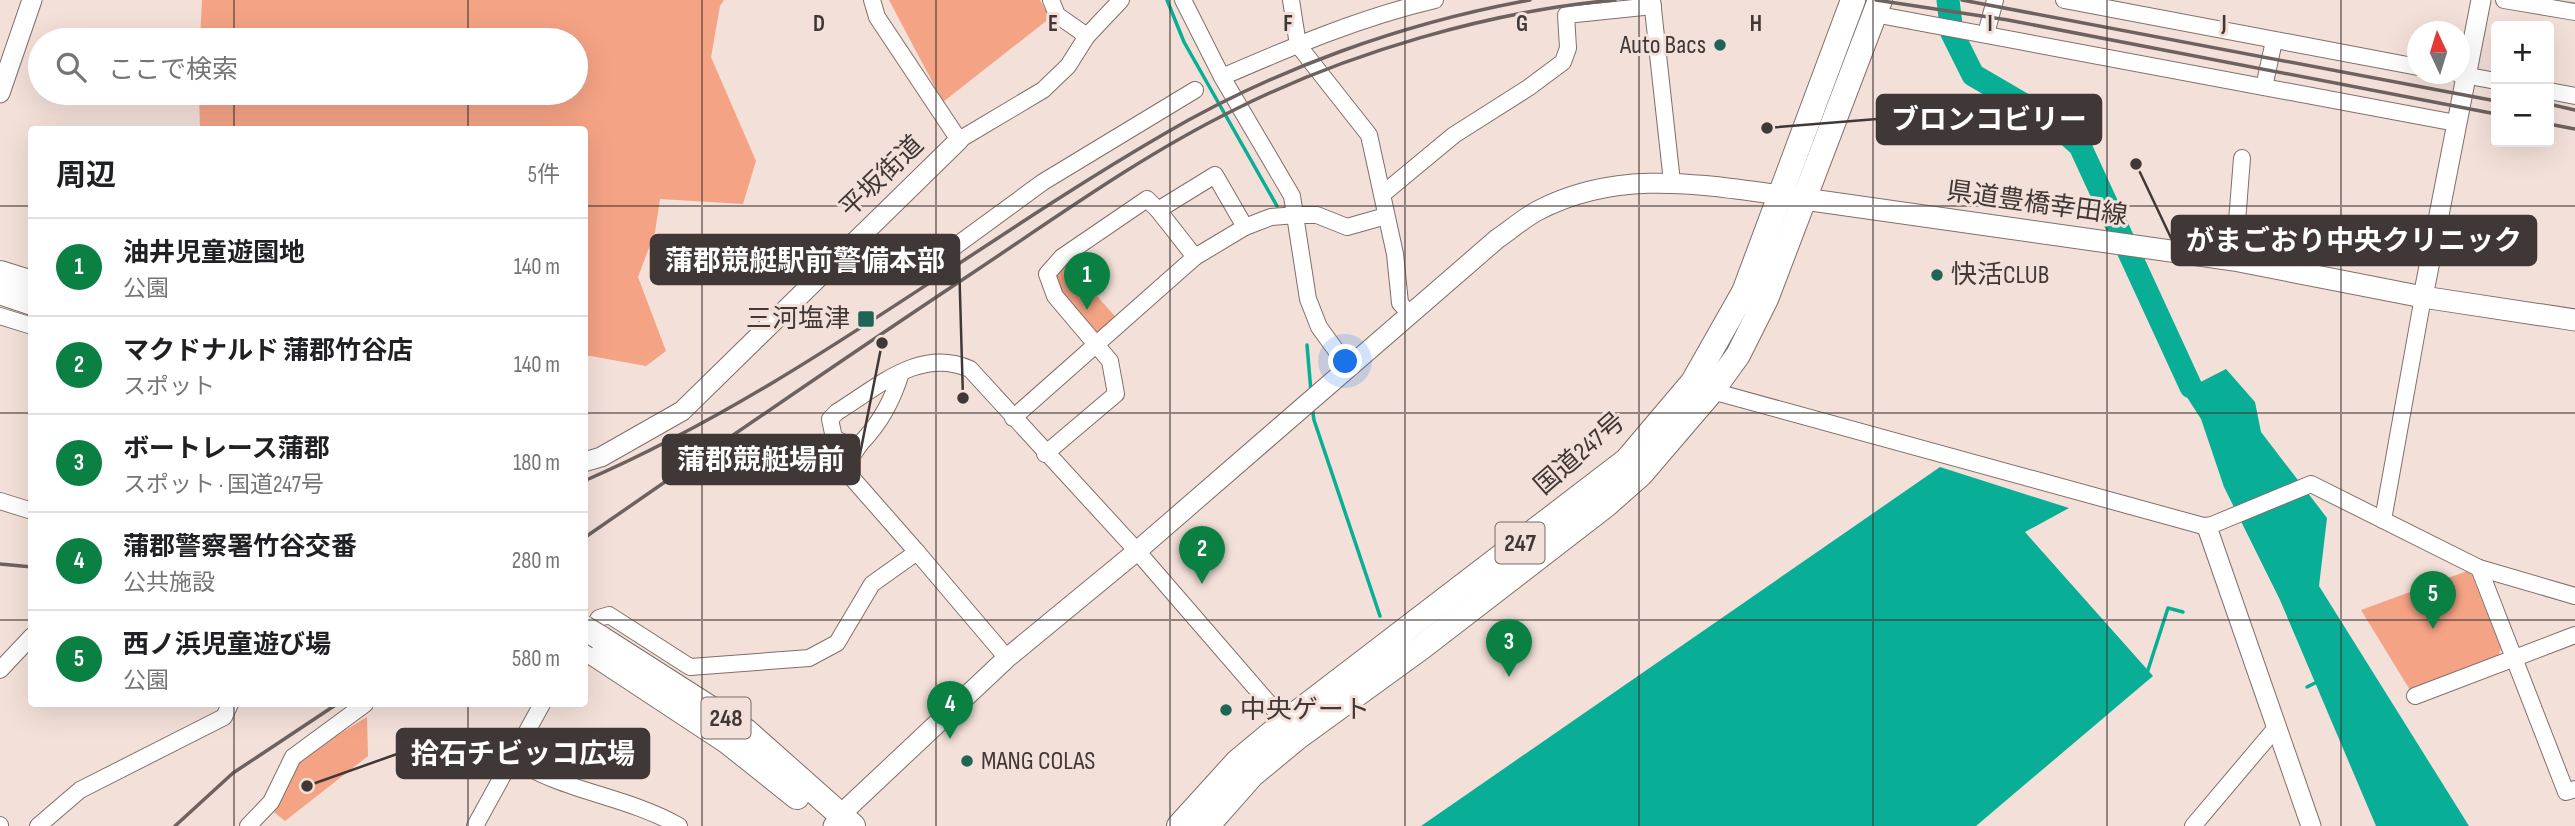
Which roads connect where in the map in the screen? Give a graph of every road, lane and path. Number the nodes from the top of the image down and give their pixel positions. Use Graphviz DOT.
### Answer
graph roads {
  1 [pos="32,0"];
  2 [pos="872,0"];
  3 [pos="1051,0"];
  4 [pos="1121,0"];
  5 [pos="1183,0"];
  6 [pos="1291,0"];
  7 [pos="1435,0"];
  8 [pos="1853,0"];
  9 [pos="1995,0"];
  10 [pos="2064,0"];
  11 [pos="2481,0"];
  12 [pos="2504,0"];
  13 [pos="1652,3"];
  14 [pos="1877,7"];
  15 [pos="2575,12"];
  16 [pos="1978,33"];
  17 [pos="1087,36"];
  18 [pos="2274,41"];
  19 [pos="1298,44"];
  20 [pos="2470,45"];
  21 [pos="2407,64"];
  22 [pos="2470,75"];
  23 [pos="1222,77"];
  24 [pos="2491,80"];
  25 [pos="2462,84"];
  26 [pos="2264,87"];
  27 [pos="1195,90"];
  28 [pos="2554,92"];
  29 [pos="0,93"];
  30 [pos="2575,96"];
  31 [pos="2456,123"];
  32 [pos="959,140"];
  33 [pos="2242,158"];
  34 [pos="1672,182"];
  35 [pos="1384,193"];
  36 [pos="1793,197"];
  37 [pos="1157,210"];
  38 [pos="1297,215"];
  39 [pos="1386,216"];
  40 [pos="1245,227"];
  41 [pos="861,234"];
  42 [pos="1195,257"];
  43 [pos="2234,260"];
  44 [pos="0,273"];
  45 [pos="28,282"];
  46 [pos="0,292"];
  47 [pos="2423,297"];
  48 [pos="28,302"];
  49 [pos="1409,313"];
  50 [pos="0,316"];
  51 [pos="2575,320"];
  52 [pos="28,325"];
  53 [pos="1095,346"];
  54 [pos="1348,367"];
  55 [pos="901,373"];
  56 [pos="1712,391"];
  57 [pos="1013,418"];
  58 [pos="860,444"];
  59 [pos="1045,454"];
  60 [pos="588,461"];
  61 [pos="0,501"];
  62 [pos="28,510"];
  63 [pos="2383,520"];
  64 [pos="2207,527"];
  65 [pos="917,551"];
  66 [pos="1136,551"];
  67 [pos="2479,568"];
  68 [pos="2575,596"];
  69 [pos="2575,635"];
  70 [pos="28,640"];
  71 [pos="588,640"];
  72 [pos="1007,658"];
  73 [pos="2515,660"];
  74 [pos="0,670"];
  75 [pos="2415,696"];
  76 [pos="229,707"];
  77 [pos="361,707"];
  78 [pos="540,707"];
  79 [pos="1285,722"];
  80 [pos="2275,729"];
  81 [pos="513,759"];
  82 [pos="2575,789"];
  83 [pos="838,823"];
  84 [pos="38,826"];
  85 [pos="248,826"];
  86 [pos="475,826"];
  87 [pos="679,826"];
  88 [pos="1179,826"];
  89 [pos="1207,826"];
  90 [pos="2193,826"];
  91 [pos="2311,826"];
  1 -- 29 [label="street"];
  2 -- 32 [label="street"];
  3 -- 17 [label="street"];
  4 -- 17 [label="street, 平坂街道"];
  5 -- 23 [label="street"];
  6 -- 19 [label="street"];
  7 -- 19 [label="street"];
  8 -- 36 [label="highway, 国道247号 / 247"];
  9 -- 16 [label="street"];
  10 -- 18 [label="street"];
  11 -- 20 [label="street"];
  12 -- 15 [label="street"];
  13 -- 34 [label="street"];
  13 -- 35 [label="street"];
  14 -- 16 [label="street"];
  14 -- 36 [label="highway, 国道247号 / 247"];
  16 -- 26 [label="street"];
  17 -- 32 [label="street, 平坂街道"];
  18 -- 21 [label="street"];
  18 -- 26 [label="street"];
  19 -- 23 [label="street"];
  19 -- 35 [label="street"];
  22 -- 24 [label="street"];
  23 -- 38 [label="street"];
  25 -- 31 [label="street"];
  26 -- 31 [label="street"];
  27 -- 41 [label="street"];
  28 -- 30 [label="street"];
  31 -- 47 [label="street"];
  32 -- 41 [label="street, 平坂街道"];
  33 -- 43 [label="street"];
  34 -- 36 [label="street"];
  34 -- 49 [label="street"];
  35 -- 39 [label="street"];
  36 -- 43 [label="main road, 県道豊橋幸田線"];
  36 -- 56 [label="highway, 国道247号 / 247"];
  36 -- 79 [label="highway, 国道247号 / 247"];
  37 -- 40 [label="street"];
  37 -- 42 [label="street"];
  37 -- 53 [label="street"];
  38 -- 39 [label="street"];
  38 -- 40 [label="street"];
  38 -- 54 [label="street"];
  39 -- 49 [label="street"];
  40 -- 42 [label="street"];
  41 -- 60 [label="street, 平坂街道"];
  42 -- 53 [label="street"];
  43 -- 47 [label="main road, 県道豊橋幸田線"];
  44 -- 45 [label="highway"];
  46 -- 48 [label="highway"];
  47 -- 51 [label="main road, 県道豊橋幸田線"];
  47 -- 63 [label="street"];
  49 -- 54 [label="street"];
  50 -- 52 [label="street"];
  53 -- 57 [label="street"];
  53 -- 59 [label="street"];
  54 -- 66 [label="street"];
  55 -- 57 [label="street"];
  55 -- 58 [label="street"];
  55 -- 58 [label="street"];
  56 -- 64 [label="street"];
  56 -- 89 [label="highway, 国道247号 / 247"];
  57 -- 59 [label="street"];
  58 -- 65 [label="street"];
  59 -- 66 [label="street"];
  61 -- 62 [label="street"];
  63 -- 64 [label="street"];
  63 -- 67 [label="street"];
  64 -- 80 [label="street"];
  65 -- 71 [label="street"];
  65 -- 72 [label="street"];
  66 -- 72 [label="street"];
  66 -- 79 [label="street"];
  67 -- 68 [label="street"];
  67 -- 73 [label="street"];
  69 -- 73 [label="street"];
  70 -- 74 [label="street"];
  71 -- 83 [label="highway, 248"];
  72 -- 83 [label="street"];
  73 -- 75 [label="street"];
  73 -- 82 [label="street"];
  76 -- 84 [label="street"];
  77 -- 85 [label="street"];
  78 -- 81 [label="street"];
  79 -- 88 [label="highway, 国道247号 / 247"];
  80 -- 90 [label="street"];
  80 -- 91 [label="street"];
  81 -- 86 [label="street"];
  81 -- 87 [label="street"];
}
